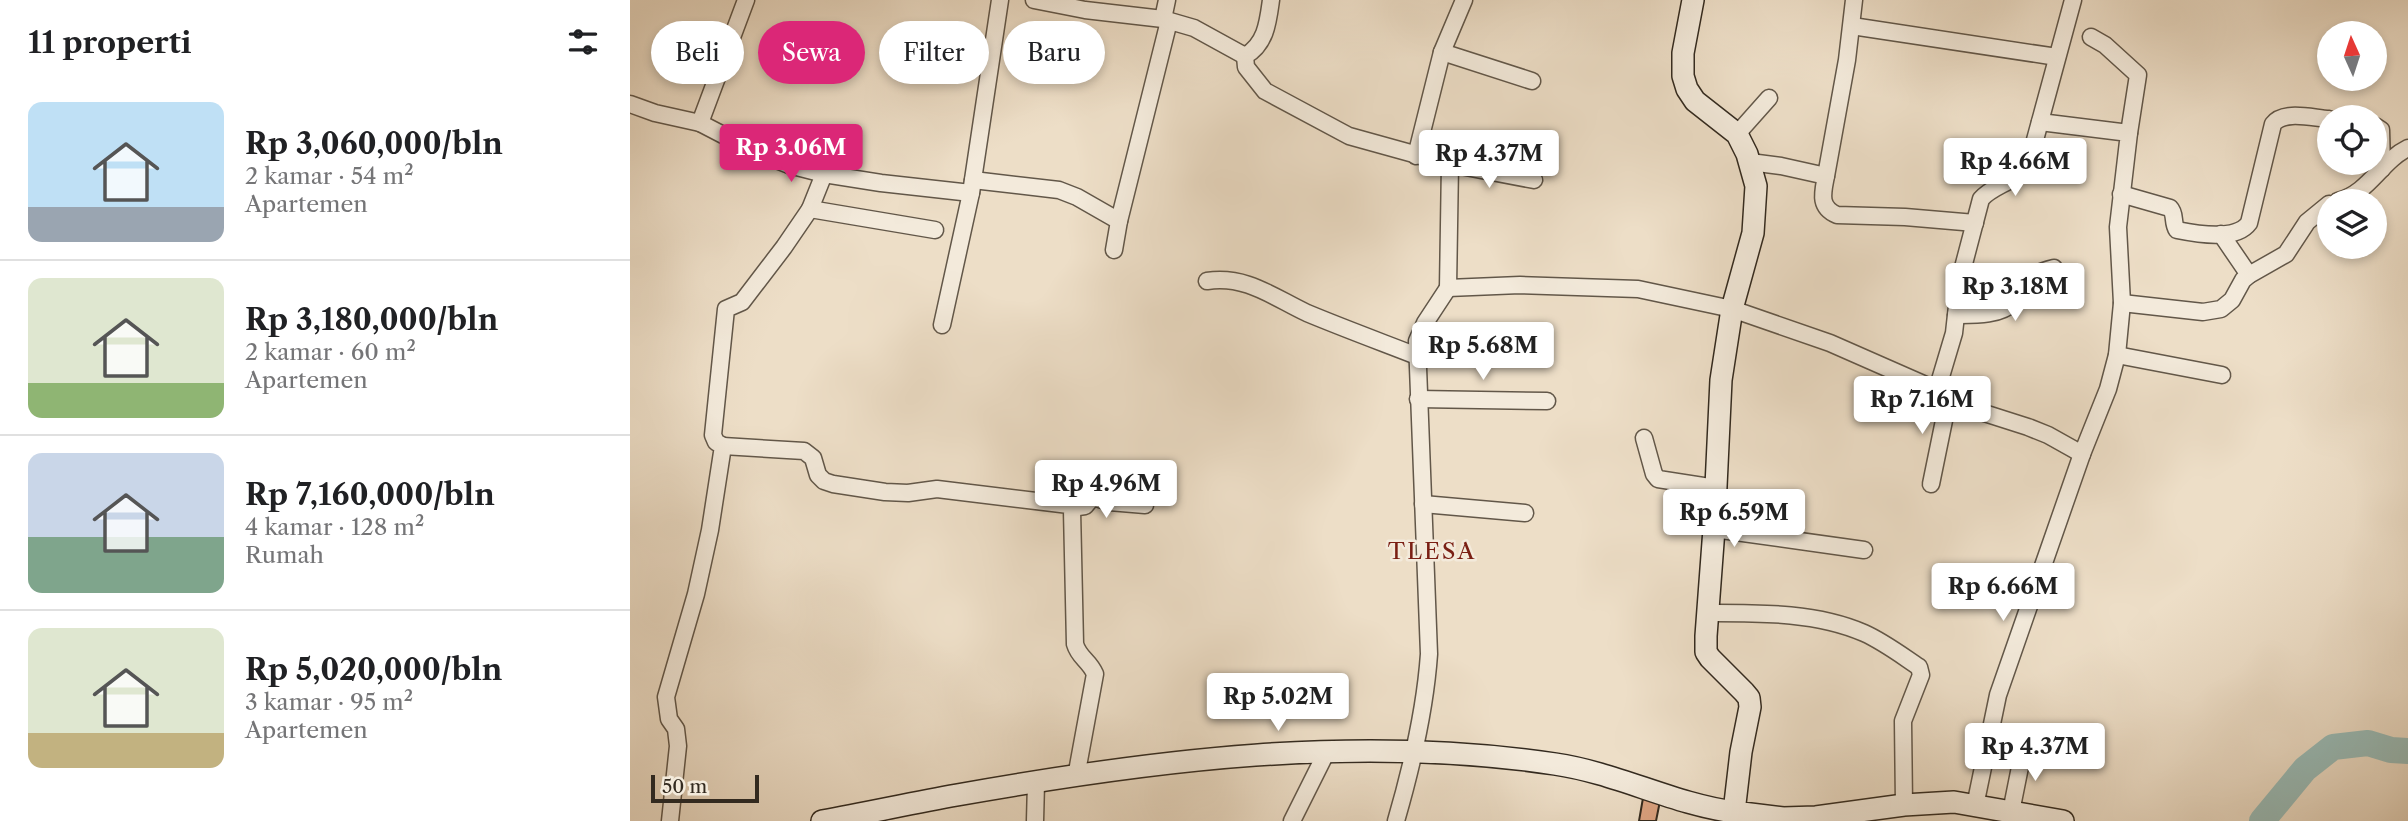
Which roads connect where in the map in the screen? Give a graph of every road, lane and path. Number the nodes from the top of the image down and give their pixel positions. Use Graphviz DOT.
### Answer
graph roads {
  1 [pos="746,0"];
  2 [pos="1000,0"];
  3 [pos="1034,0"];
  4 [pos="1167,0"];
  5 [pos="1271,0"];
  6 [pos="1464,0"];
  7 [pos="1693,0"];
  8 [pos="1854,0"];
  9 [pos="2073,0"];
  10 [pos="1166,20"];
  11 [pos="1852,26"];
  12 [pos="2091,37"];
  13 [pos="1442,52"];
  14 [pos="1245,55"];
  15 [pos="2057,57"];
  16 [pos="1532,81"];
  17 [pos="1769,98"];
  18 [pos="630,104"];
  19 [pos="2317,118"];
  20 [pos="2040,122"];
  21 [pos="700,123"];
  22 [pos="2129,133"];
  23 [pos="1737,134"];
  24 [pos="2408,148"];
  25 [pos="1416,156"];
  26 [pos="1750,162"];
  27 [pos="1450,164"];
  28 [pos="2387,164"];
  29 [pos="824,174"];
  30 [pos="2377,175"];
  31 [pos="1826,176"];
  32 [pos="1534,180"];
  33 [pos="972,186"];
  34 [pos="2361,189"];
  35 [pos="2121,194"];
  36 [pos="810,209"];
  37 [pos="2317,213"];
  38 [pos="1119,221"];
  39 [pos="1975,222"];
  40 [pos="934,230"];
  41 [pos="2221,234"];
  42 [pos="1114,250"];
  43 [pos="2054,268"];
  44 [pos="2249,275"];
  45 [pos="1207,281"];
  46 [pos="1448,288"];
  47 [pos="2122,303"];
  48 [pos="1732,309"];
  49 [pos="1956,315"];
  50 [pos="942,325"];
  51 [pos="2118,355"];
  52 [pos="1417,356"];
  53 [pos="2222,375"];
  54 [pos="1943,393"];
  55 [pos="1418,399"];
  56 [pos="1547,401"];
  57 [pos="1644,438"];
  58 [pos="723,446"];
  59 [pos="2082,454"];
  60 [pos="1931,484"];
  61 [pos="1716,488"];
  62 [pos="1423,504"];
  63 [pos="1145,505"];
  64 [pos="1071,508"];
  65 [pos="1525,513"];
  66 [pos="1714,528"];
  67 [pos="1864,550"];
  68 [pos="1708,613"];
  69 [pos="2024,747"];
  70 [pos="1327,751"];
  71 [pos="1416,752"];
  72 [pos="1076,777"];
  73 [pos="1036,783"];
  74 [pos="1904,805"];
  75 [pos="1975,806"];
  76 [pos="2011,812"];
  77 [pos="1728,815"];
  78 [pos="670,821"];
  79 [pos="822,821"];
  80 [pos="1035,821"];
  81 [pos="1293,821"];
  82 [pos="1396,821"];
  83 [pos="2063,821"];
  1 -- 21 [label="street"];
  2 -- 33 [label="street"];
  3 -- 10 [label="street"];
  4 -- 10 [label="street"];
  5 -- 14 [label="street"];
  6 -- 13 [label="street"];
  7 -- 23 [label="main road"];
  8 -- 11 [label="street"];
  9 -- 15 [label="street"];
  10 -- 14 [label="street"];
  10 -- 38 [label="street"];
  11 -- 15 [label="street"];
  11 -- 31 [label="street"];
  12 -- 22 [label="street"];
  13 -- 16 [label="street"];
  13 -- 25 [label="street"];
  14 -- 25 [label="street"];
  15 -- 20 [label="street"];
  17 -- 23 [label="street"];
  18 -- 21 [label="street"];
  19 -- 41 [label="street"];
  20 -- 22 [label="street"];
  20 -- 39 [label="street"];
  21 -- 29 [label="street"];
  22 -- 35 [label="street"];
  23 -- 26 [label="main road"];
  24 -- 28 [label="street"];
  25 -- 27 [label="street"];
  26 -- 31 [label="street"];
  26 -- 48 [label="main road"];
  27 -- 32 [label="street"];
  27 -- 46 [label="street"];
  29 -- 33 [label="street"];
  29 -- 36 [label="street"];
  30 -- 34 [label="street"];
  31 -- 39 [label="street"];
  33 -- 38 [label="street"];
  33 -- 50 [label="street"];
  35 -- 41 [label="street"];
  35 -- 47 [label="street"];
  36 -- 40 [label="street"];
  36 -- 58 [label="street"];
  37 -- 44 [label="street"];
  38 -- 42 [label="street"];
  39 -- 49 [label="street"];
  41 -- 44 [label="street"];
  43 -- 49 [label="street"];
  44 -- 47 [label="street"];
  45 -- 52 [label="street"];
  46 -- 48 [label="street"];
  46 -- 52 [label="street"];
  47 -- 51 [label="street"];
  48 -- 54 [label="street"];
  48 -- 61 [label="main road"];
  49 -- 54 [label="street"];
  51 -- 53 [label="street"];
  51 -- 59 [label="street"];
  52 -- 55 [label="street"];
  54 -- 59 [label="street"];
  54 -- 60 [label="street"];
  55 -- 56 [label="street"];
  55 -- 62 [label="street"];
  57 -- 61 [label="street"];
  58 -- 64 [label="street"];
  58 -- 78 [label="street"];
  59 -- 75 [label="street"];
  61 -- 66 [label="main road"];
  62 -- 65 [label="street"];
  62 -- 71 [label="street"];
  63 -- 64 [label="street"];
  64 -- 72 [label="street"];
  66 -- 67 [label="street"];
  66 -- 68 [label="main road"];
  68 -- 74 [label="street"];
  68 -- 77 [label="main road"];
  69 -- 76 [label="street"];
  70 -- 71 [label="main road"];
  70 -- 72 [label="main road"];
  70 -- 81 [label="street"];
  71 -- 77 [label="main road"];
  71 -- 82 [label="street"];
  72 -- 73 [label="main road"];
  73 -- 79 [label="main road"];
  73 -- 80 [label="street"];
  74 -- 75 [label="main road"];
  74 -- 77 [label="main road"];
  75 -- 76 [label="main road"];
  76 -- 83 [label="main road"];
}
